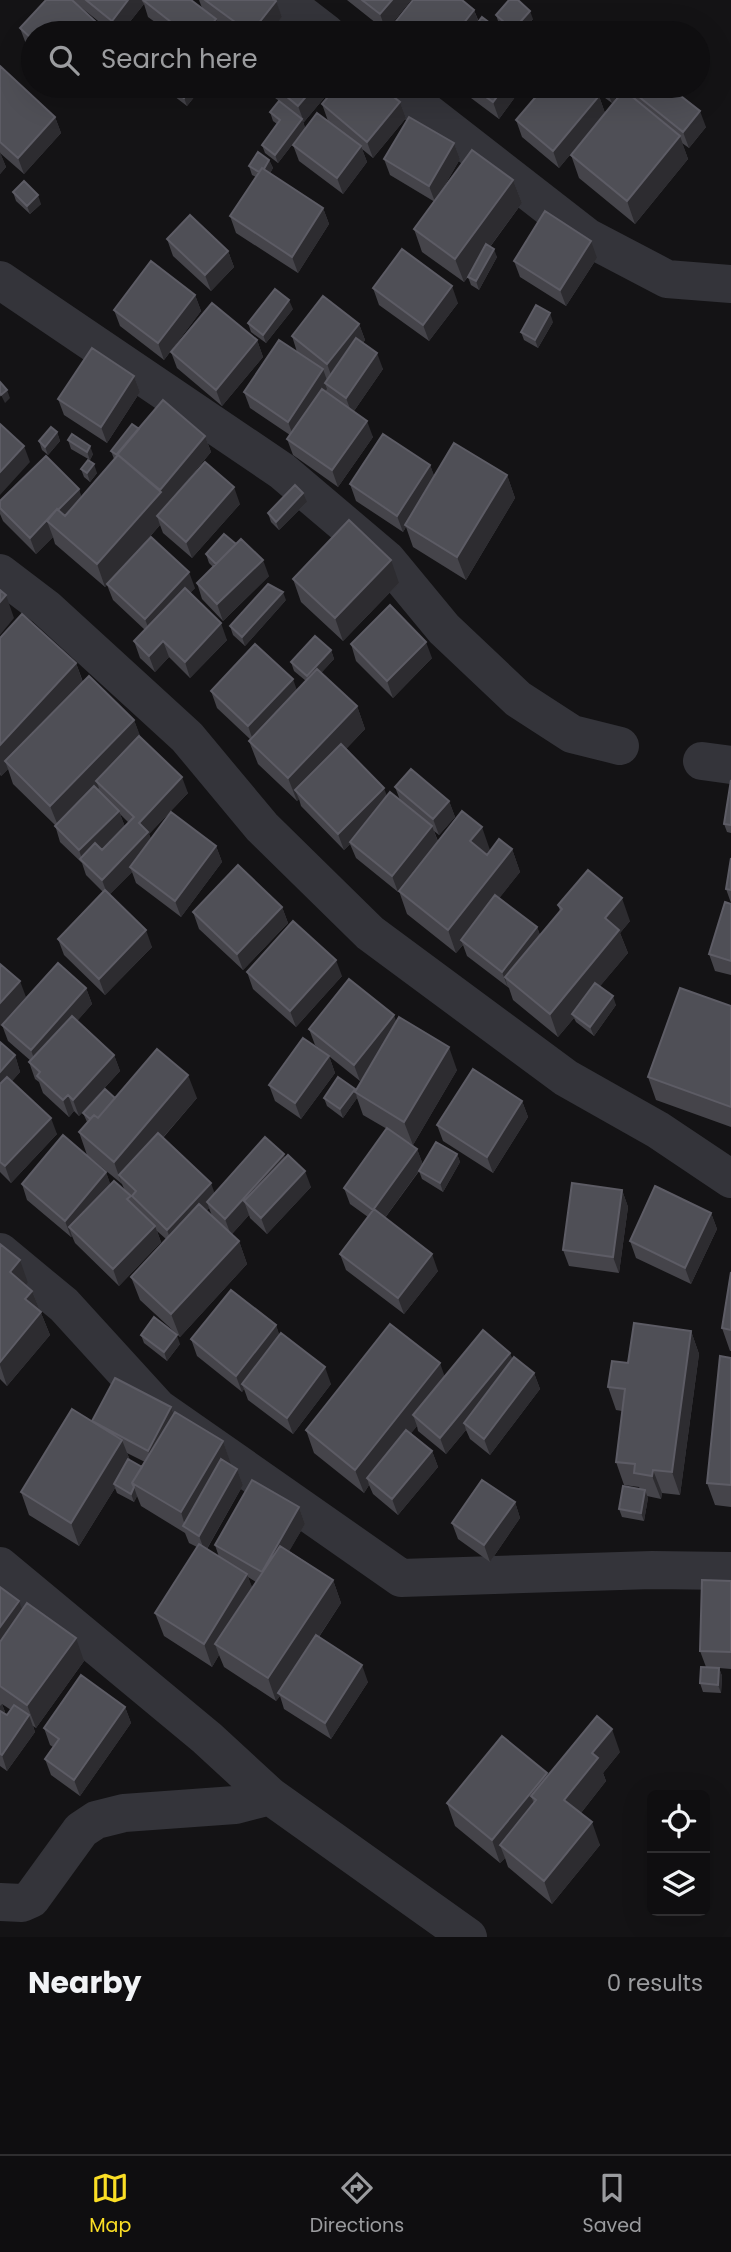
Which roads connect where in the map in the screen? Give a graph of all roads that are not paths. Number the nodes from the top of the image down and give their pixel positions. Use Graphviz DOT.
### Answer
graph roads {
  1 [pos="283,0"];
  2 [pos="310,21"];
  3 [pos="408,98"];
  4 [pos="0,280"];
  5 [pos="731,284"];
  6 [pos="0,573"];
  7 [pos="620,746"];
  8 [pos="731,1179"];
  9 [pos="0,1252"];
  10 [pos="0,1566"];
  11 [pos="731,1571"];
  12 [pos="271,1796"];
  13 [pos="0,1902"];
  14 [pos="468,1937"];
  1 -- 2 [label="street"];
  3 -- 5 [label="street"];
  4 -- 7 [label="street"];
  6 -- 8 [label="street"];
  9 -- 11 [label="street"];
  10 -- 12 [label="street"];
  12 -- 13 [label="street"];
  12 -- 14 [label="street"];
}
